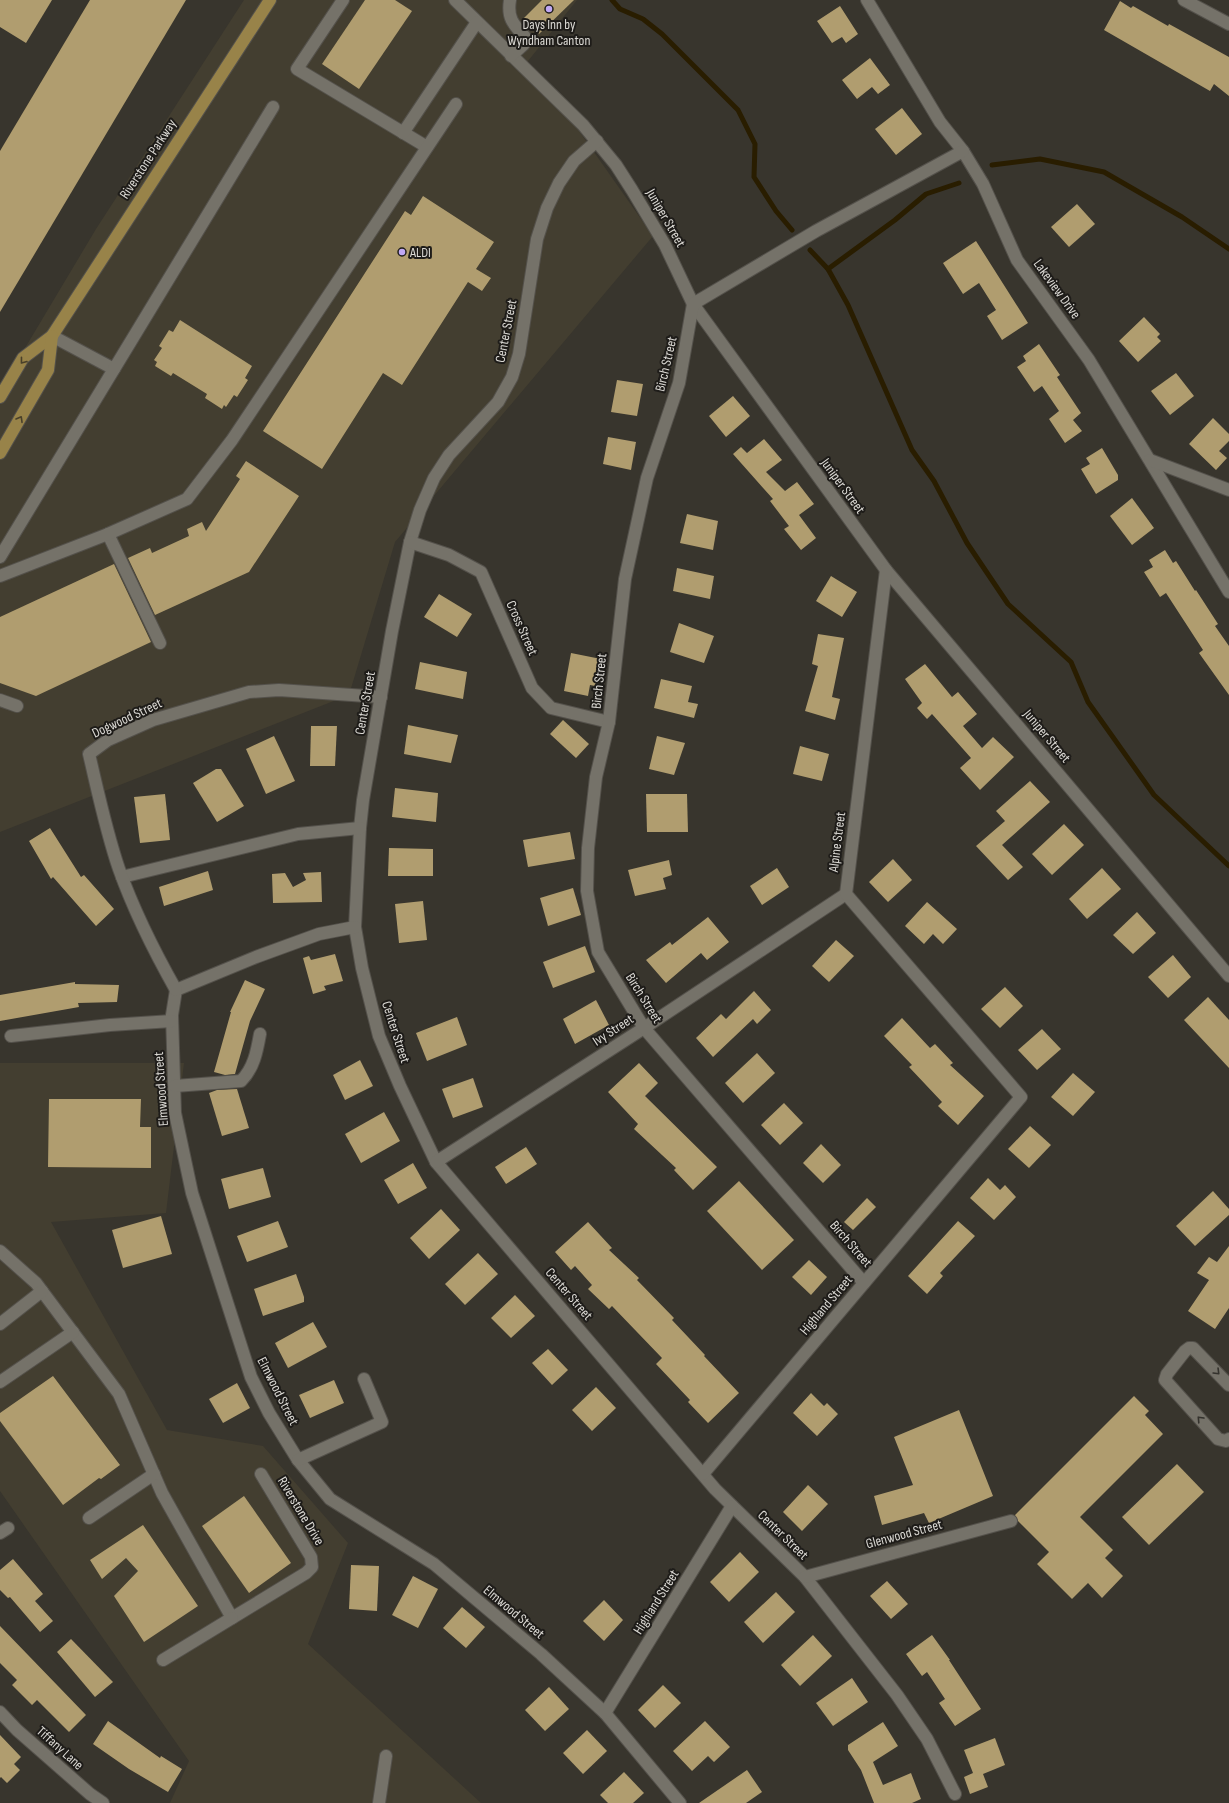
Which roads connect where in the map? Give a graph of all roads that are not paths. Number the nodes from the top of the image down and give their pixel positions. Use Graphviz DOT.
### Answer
graph roads {
  1 [pos="270,0"];
  2 [pos="343,0"];
  3 [pos="455,0"];
  4 [pos="510,0"];
  5 [pos="868,0"];
  6 [pos="1184,0"];
  7 [pos="477,22"];
  8 [pos="1229,24"];
  9 [pos="511,56"];
  10 [pos="456,104"];
  11 [pos="273,108"];
  12 [pos="403,132"];
  13 [pos="597,141"];
  14 [pos="427,147"];
  15 [pos="963,151"];
  16 [pos="694,304"];
  17 [pos="52,336"];
  18 [pos="114,369"];
  19 [pos="0,397"];
  20 [pos="0,453"];
  21 [pos="1150,460"];
  22 [pos="1229,490"];
  23 [pos="108,534"];
  24 [pos="410,542"];
  25 [pos="0,557"];
  26 [pos="886,570"];
  27 [pos="0,576"];
  28 [pos="1229,592"];
  29 [pos="160,643"];
  30 [pos="381,697"];
  31 [pos="0,700"];
  32 [pos="17,706"];
  33 [pos="609,722"];
  34 [pos="360,828"];
  35 [pos="122,877"];
  36 [pos="846,894"];
  37 [pos="355,927"];
  38 [pos="1229,976"];
  39 [pos="176,990"];
  40 [pos="172,1021"];
  41 [pos="644,1028"];
  42 [pos="260,1034"];
  43 [pos="11,1036"];
  44 [pos="175,1086"];
  45 [pos="436,1162"];
  46 [pos="0,1251"];
  47 [pos="864,1283"];
  48 [pos="42,1291"];
  49 [pos="0,1324"];
  50 [pos="73,1332"];
  51 [pos="364,1379"];
  52 [pos="0,1382"];
  53 [pos="1229,1385"];
  54 [pos="1229,1439"];
  55 [pos="298,1460"];
  56 [pos="154,1474"];
  57 [pos="261,1474"];
  58 [pos="703,1474"];
  59 [pos="732,1506"];
  60 [pos="89,1518"];
  61 [pos="1012,1521"];
  62 [pos="805,1577"];
  63 [pos="232,1618"];
  64 [pos="163,1660"];
  65 [pos="0,1712"];
  66 [pos="605,1713"];
  67 [pos="386,1756"];
  68 [pos="955,1794"];
  69 [pos="103,1803"];
  70 [pos="379,1803"];
  71 [pos="680,1803"];
  1 -- 17 [label="main road, Riverstone Parkway"];
  2 -- 12 [label="street"];
  3 -- 7 [label="street, Juniper Street"];
  4 -- 9 [label="street"];
  5 -- 15 [label="street, Lakeview Drive"];
  6 -- 8 [label="street"];
  7 -- 9 [label="street, Juniper Street"];
  7 -- 12 [label="street"];
  9 -- 13 [label="street, Juniper Street"];
  10 -- 14 [label="street"];
  11 -- 18 [label="street"];
  12 -- 14 [label="street"];
  13 -- 16 [label="street, Juniper Street"];
  13 -- 24 [label="street, Center Street"];
  14 -- 23 [label="street"];
  15 -- 16 [label="street"];
  15 -- 21 [label="street, Lakeview Drive"];
  16 -- 26 [label="street, Juniper Street"];
  16 -- 33 [label="street, Birch Street"];
  17 -- 18 [label="street"];
  17 -- 19 [label="main road, Riverstone Parkway, one-way"];
  20 -- 17 [label="main road, Riverstone Parkway, one-way"];
  18 -- 25 [label="street"];
  21 -- 22 [label="street"];
  21 -- 28 [label="street, Lakeview Drive"];
  23 -- 27 [label="street"];
  23 -- 29 [label="street"];
  24 -- 30 [label="street, Center Street"];
  24 -- 33 [label="street, Cross Street"];
  26 -- 36 [label="street, Alpine Street"];
  26 -- 38 [label="street, Juniper Street"];
  30 -- 34 [label="street, Center Street"];
  30 -- 35 [label="street, Dogwood Street"];
  31 -- 32 [label="street"];
  33 -- 41 [label="street, Birch Street"];
  34 -- 35 [label="street"];
  34 -- 37 [label="street, Center Street"];
  35 -- 39 [label="street, Dogwood Street"];
  36 -- 41 [label="street, Ivy Street"];
  36 -- 47 [label="street, Highland Street"];
  37 -- 39 [label="street"];
  37 -- 45 [label="street, Center Street"];
  39 -- 40 [label="street, Elmwood Street"];
  40 -- 43 [label="street"];
  40 -- 44 [label="street, Elmwood Street"];
  41 -- 45 [label="street, Ivy Street"];
  41 -- 47 [label="street, Birch Street"];
  42 -- 44 [label="street"];
  44 -- 55 [label="street, Elmwood Street"];
  45 -- 58 [label="street, Center Street"];
  46 -- 48 [label="street"];
  47 -- 58 [label="street, Highland Street"];
  48 -- 49 [label="street"];
  48 -- 50 [label="street"];
  50 -- 52 [label="street"];
  50 -- 56 [label="street"];
  51 -- 55 [label="street"];
  54 -- 53 [label="street, one-way"];
  55 -- 66 [label="street, Elmwood Street"];
  56 -- 60 [label="street"];
  56 -- 63 [label="street"];
  57 -- 63 [label="street, Riverstone Drive"];
  58 -- 59 [label="street, Center Street"];
  59 -- 62 [label="street, Center Street"];
  59 -- 66 [label="street, Highland Street"];
  61 -- 62 [label="street, Glenwood Street"];
  62 -- 68 [label="street, Center Street"];
  63 -- 64 [label="street, Riverstone Drive"];
  65 -- 69 [label="street, Tiffany Lane"];
  66 -- 71 [label="street, Elmwood Street"];
  67 -- 70 [label="street"];
}
